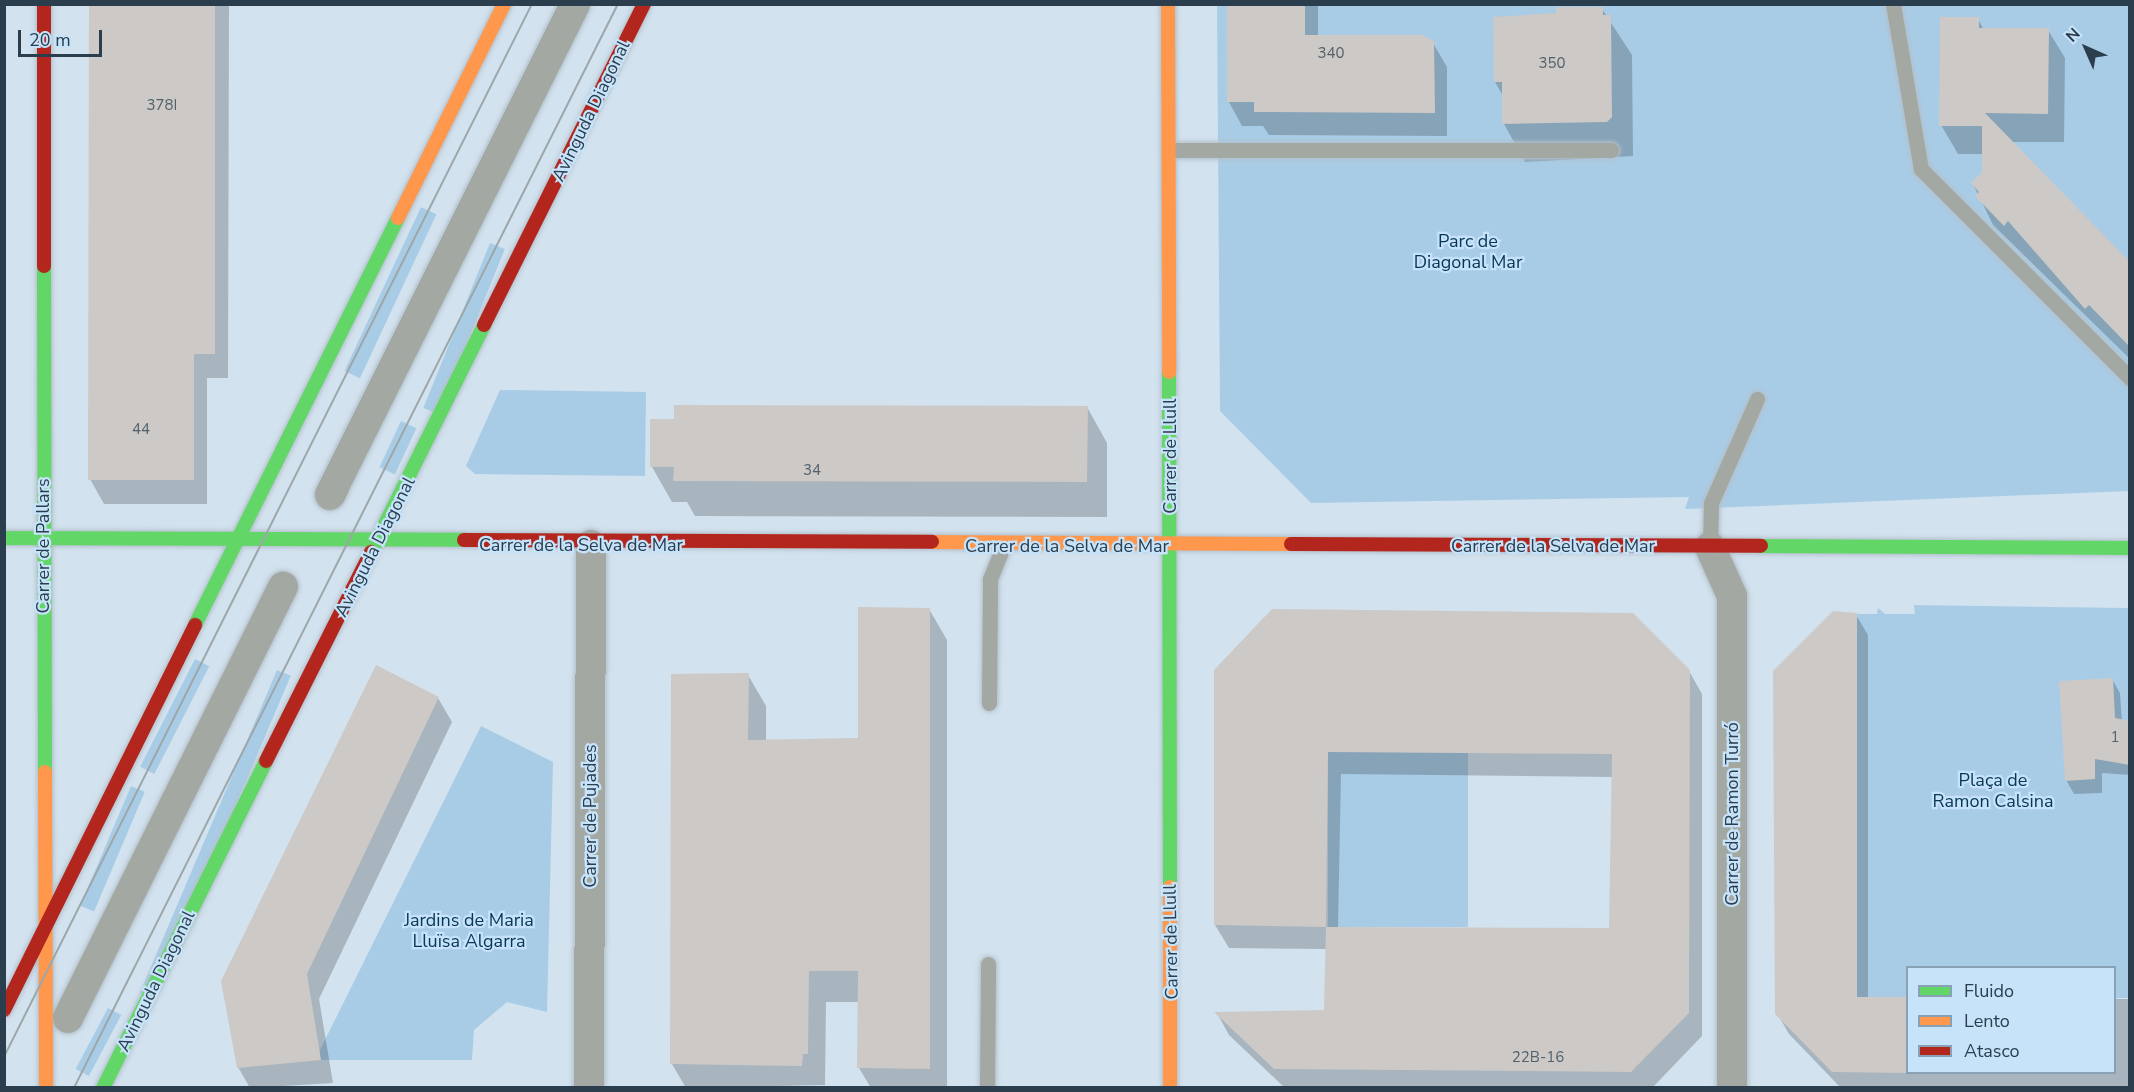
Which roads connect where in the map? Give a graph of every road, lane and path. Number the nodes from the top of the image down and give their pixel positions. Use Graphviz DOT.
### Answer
graph roads {
  1 [pos="44,4"];
  2 [pos="504,4"];
  3 [pos="575,4"];
  4 [pos="644,4"];
  5 [pos="1168,4"];
  6 [pos="1893,4"];
  7 [pos="1169,150"];
  8 [pos="1611,150"];
  9 [pos="2130,378"];
  10 [pos="1757,399"];
  11 [pos="330,495"];
  12 [pos="4,538"];
  13 [pos="43,538"];
  14 [pos="238,538"];
  15 [pos="377,544"];
  16 [pos="591,545"];
  17 [pos="1003,546"];
  18 [pos="1171,546"];
  19 [pos="1710,547"];
  20 [pos="2130,548"];
  21 [pos="283,587"];
  22 [pos="989,703"];
  23 [pos="43,932"];
  24 [pos="988,964"];
  25 [pos="4,1010"];
  26 [pos="68,1018"];
  27 [pos="46,1088"];
  28 [pos="103,1088"];
  29 [pos="589,1088"];
  30 [pos="987,1088"];
  31 [pos="1170,1088"];
  32 [pos="1732,1088"];
  1 -- 13 [label="street, Carrer de Pallars"];
  2 -- 14 [label="street"];
  3 -- 11 [label="street"];
  4 -- 15 [label="street, Avinguda Diagonal"];
  5 -- 7 [label="street, Carrer de Llull"];
  6 -- 9 [label="lane"];
  7 -- 8 [label="lane"];
  7 -- 18 [label="street, Carrer de Llull"];
  10 -- 19 [label="lane"];
  12 -- 13 [label="street, Carrer de la Selva de Mar"];
  13 -- 14 [label="street, Carrer de la Selva de Mar"];
  13 -- 23 [label="street, Carrer de Pallars"];
  14 -- 15 [label="street, Carrer de la Selva de Mar"];
  14 -- 23 [label="street"];
  15 -- 16 [label="street, Carrer de la Selva de Mar"];
  15 -- 28 [label="street, Avinguda Diagonal"];
  16 -- 17 [label="street, Carrer de la Selva de Mar"];
  16 -- 29 [label="street, Carrer de Pujades"];
  17 -- 18 [label="street, Carrer de la Selva de Mar"];
  17 -- 22 [label="lane"];
  18 -- 19 [label="street, Carrer de la Selva de Mar"];
  18 -- 31 [label="street, Carrer de Llull"];
  19 -- 20 [label="street, Carrer de la Selva de Mar"];
  19 -- 32 [label="street, Carrer de Ramon Turró"];
  21 -- 26 [label="street"];
  23 -- 25 [label="street"];
  23 -- 27 [label="street, Carrer de Pallars"];
  24 -- 30 [label="lane"];
}
